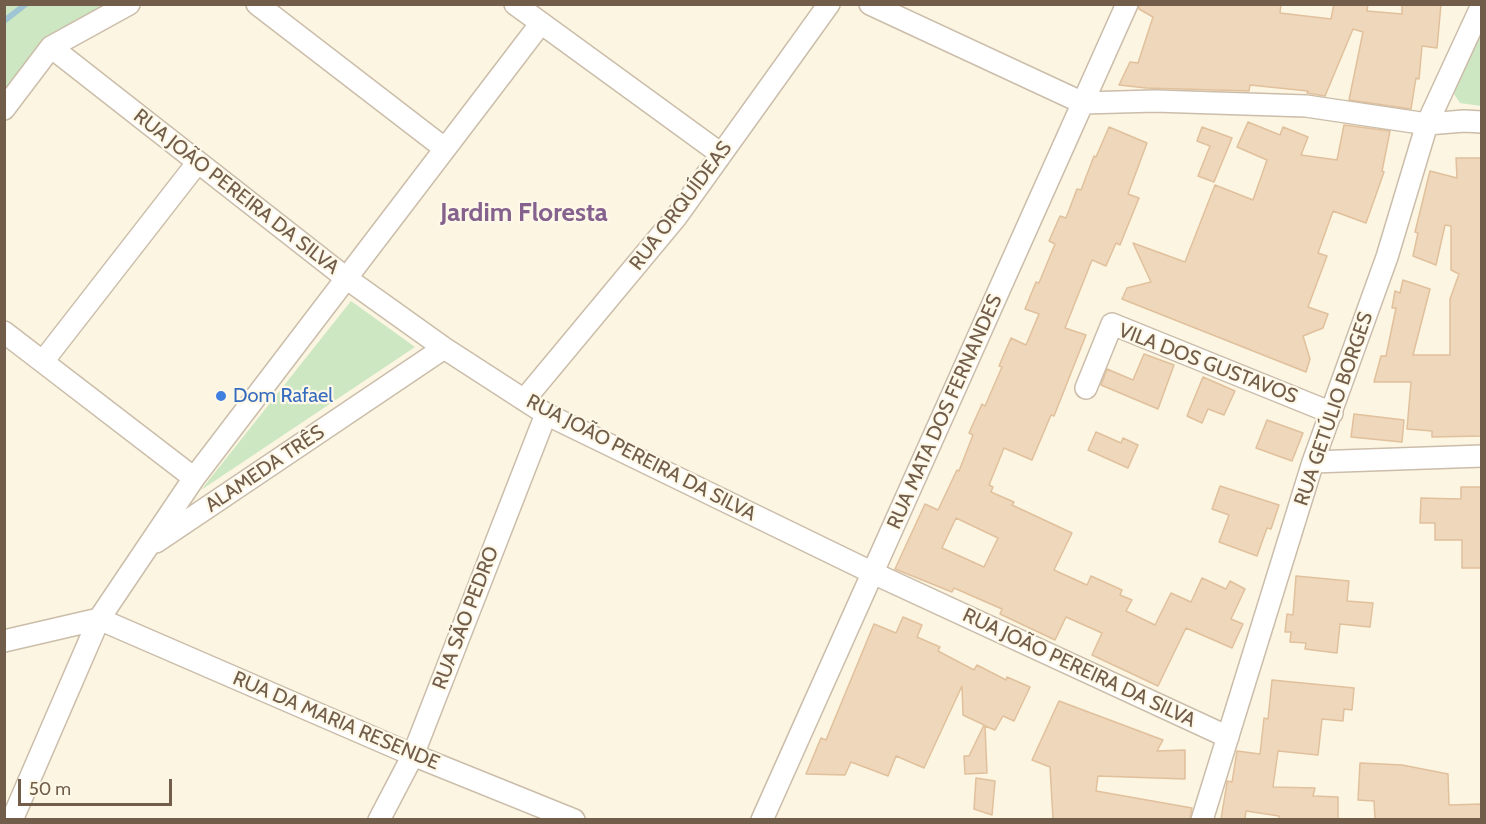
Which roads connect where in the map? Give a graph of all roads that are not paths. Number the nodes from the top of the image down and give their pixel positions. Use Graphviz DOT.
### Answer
graph roads {
  1 [pos="129,4"];
  2 [pos="257,4"];
  3 [pos="515,4"];
  4 [pos="829,4"];
  5 [pos="870,4"];
  6 [pos="1127,4"];
  7 [pos="1482,5"];
  8 [pos="541,23"];
  9 [pos="51,47"];
  10 [pos="1083,103"];
  11 [pos="4,110"];
  12 [pos="1482,122"];
  13 [pos="1427,124"];
  14 [pos="444,148"];
  15 [pos="721,154"];
  16 [pos="198,162"];
  17 [pos="346,278"];
  18 [pos="4,332"];
  19 [pos="444,348"];
  20 [pos="44,360"];
  21 [pos="1086,388"];
  22 [pos="524,400"];
  23 [pos="1332,412"];
  24 [pos="546,414"];
  25 [pos="1482,456"];
  26 [pos="1313,462"];
  27 [pos="194,478"];
  28 [pos="146,549"];
  29 [pos="873,573"];
  30 [pos="99,619"];
  31 [pos="4,641"];
  32 [pos="1228,737"];
  33 [pos="413,755"];
  34 [pos="12,819"];
  35 [pos="379,819"];
  36 [pos="574,819"];
  37 [pos="762,819"];
  38 [pos="1202,819"];
  1 -- 9 [label="street"];
  2 -- 14 [label="street"];
  3 -- 8 [label="street"];
  4 -- 15 [label="street, RUA ORQUÍDEAS"];
  5 -- 10 [label="street"];
  6 -- 10 [label="street, RUA MATA DOS FERNANDES"];
  7 -- 13 [label="street, RUA GETÚLIO BORGES"];
  8 -- 14 [label="street"];
  8 -- 15 [label="street"];
  9 -- 11 [label="street"];
  9 -- 16 [label="street, RUA JOÃO PEREIRA DA SILVA"];
  10 -- 13 [label="street"];
  10 -- 29 [label="street, RUA MATA DOS FERNANDES"];
  12 -- 13 [label="street"];
  13 -- 23 [label="street, RUA GETÚLIO BORGES"];
  14 -- 17 [label="street"];
  15 -- 22 [label="street, RUA ORQUÍDEAS"];
  16 -- 17 [label="street, RUA JOÃO PEREIRA DA SILVA"];
  16 -- 20 [label="street"];
  17 -- 19 [label="street, RUA JOÃO PEREIRA DA SILVA"];
  17 -- 27 [label="street"];
  18 -- 20 [label="street"];
  19 -- 22 [label="street, RUA JOÃO PEREIRA DA SILVA"];
  19 -- 28 [label="street, ALAMEDA TRÊS"];
  20 -- 27 [label="street"];
  21 -- 23 [label="street, VILA DOS GUSTAVOS"];
  22 -- 24 [label="street, RUA JOÃO PEREIRA DA SILVA"];
  23 -- 26 [label="street, RUA GETÚLIO BORGES"];
  24 -- 29 [label="street, RUA JOÃO PEREIRA DA SILVA"];
  24 -- 33 [label="street, RUA SÃO PEDRO"];
  25 -- 26 [label="street"];
  26 -- 32 [label="street, RUA GETÚLIO BORGES"];
  27 -- 28 [label="street"];
  28 -- 30 [label="street"];
  29 -- 32 [label="street, RUA JOÃO PEREIRA DA SILVA"];
  29 -- 37 [label="street, RUA MATA DOS FERNANDES"];
  30 -- 31 [label="street"];
  30 -- 33 [label="street, RUA DA MARIA RESENDE"];
  30 -- 34 [label="street"];
  32 -- 38 [label="street, RUA GETÚLIO BORGES"];
  33 -- 35 [label="street, RUA SÃO PEDRO"];
  33 -- 36 [label="street, RUA DA MARIA RESENDE"];
}
